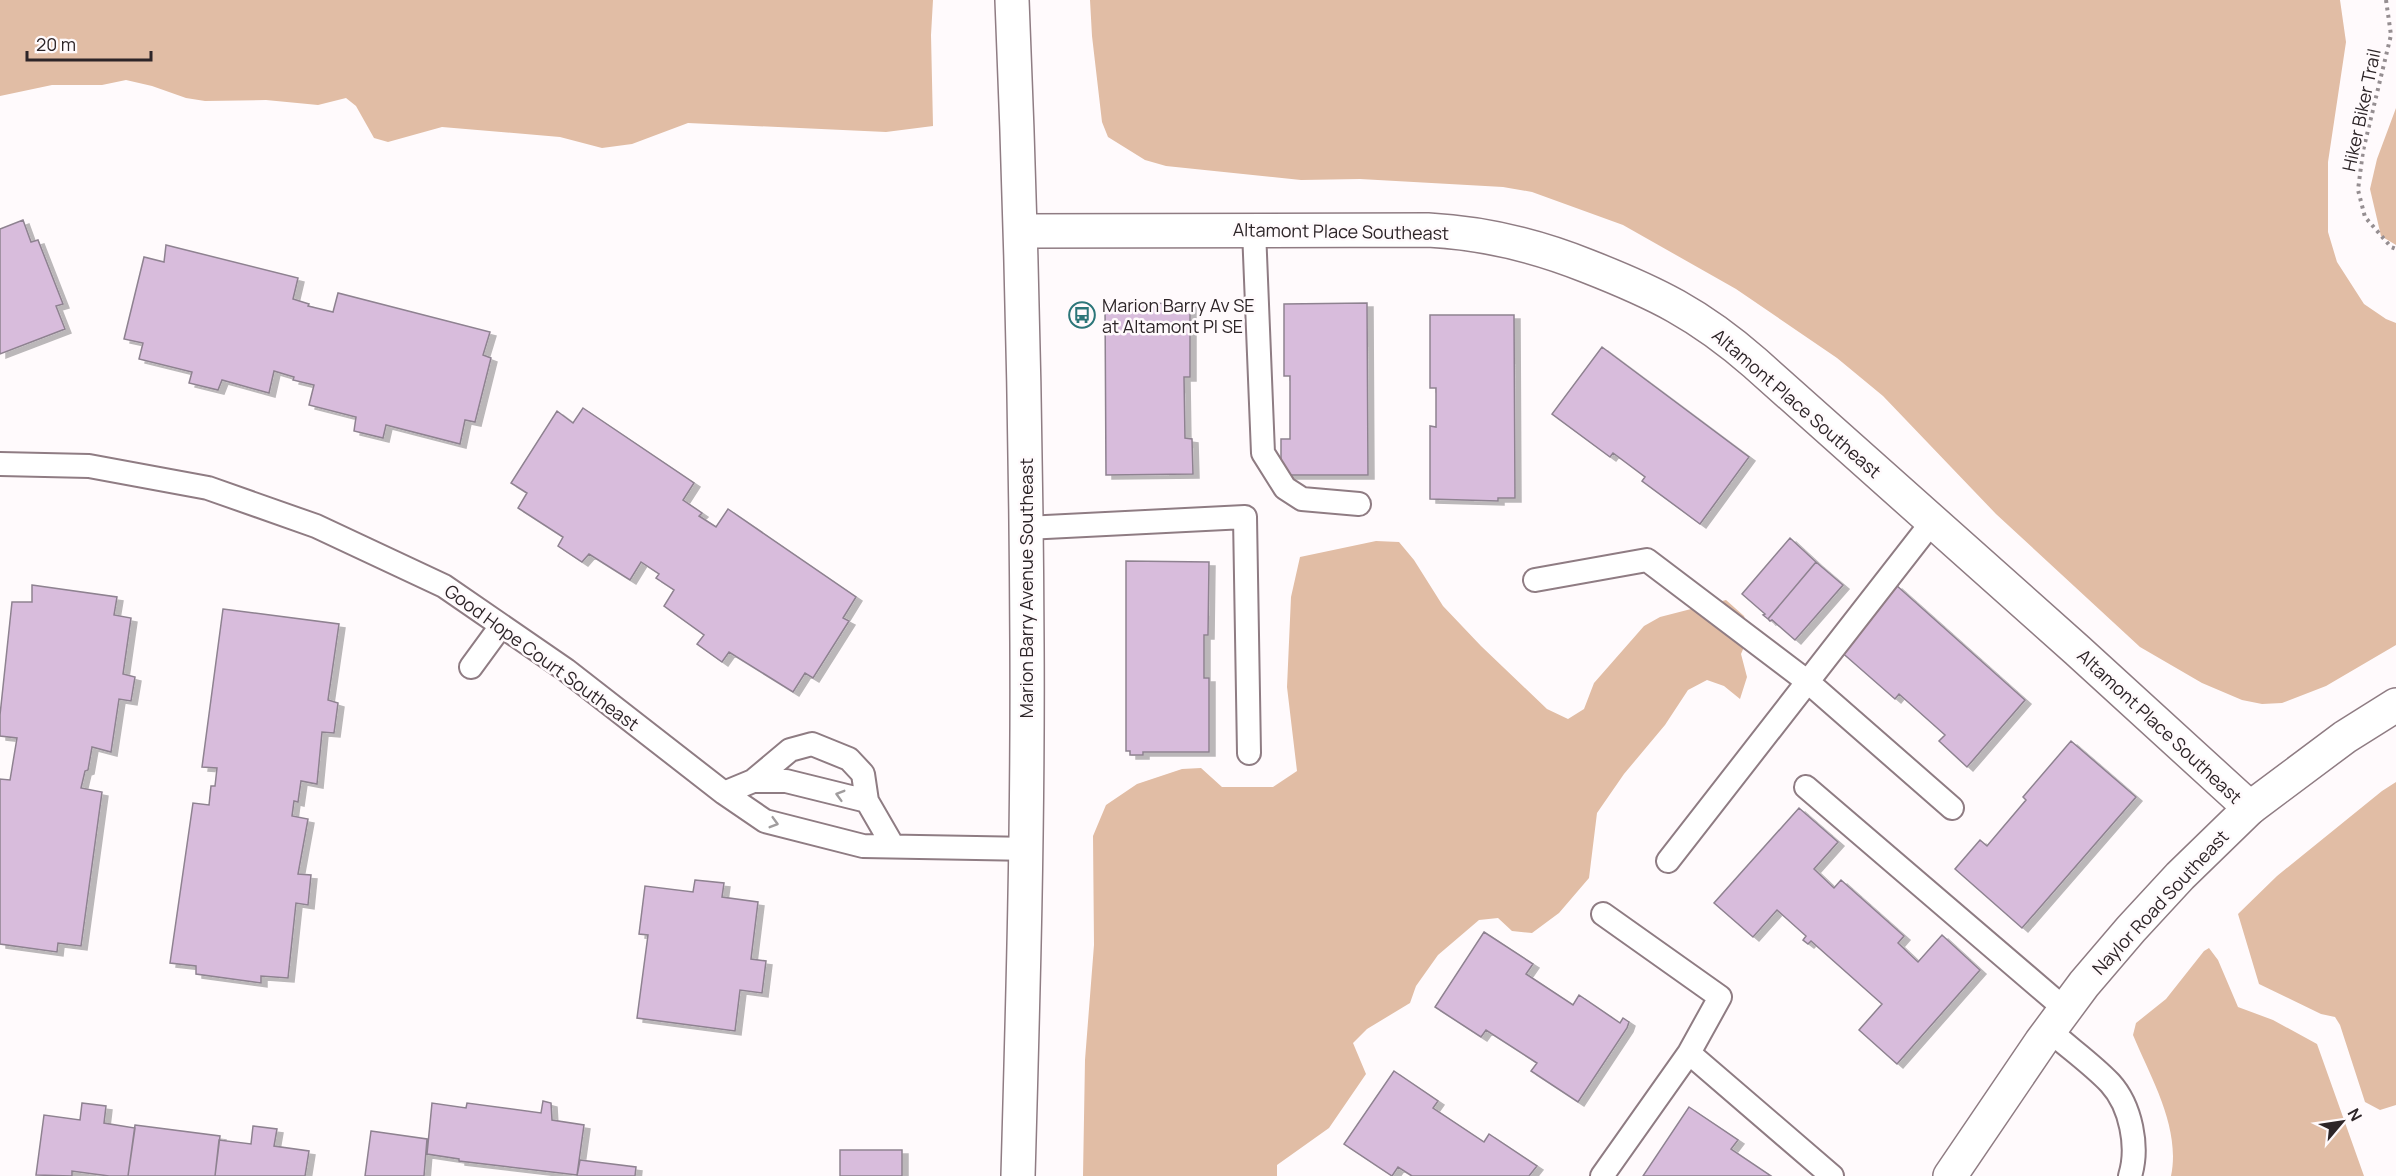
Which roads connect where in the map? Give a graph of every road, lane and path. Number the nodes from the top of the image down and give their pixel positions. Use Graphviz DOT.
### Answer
graph roads {
  1 [pos="1012,0"];
  2 [pos="2386,0"];
  3 [pos="1254,230"];
  4 [pos="1022,231"];
  5 [pos="2396,249"];
  6 [pos="0,464"];
  7 [pos="1359,504"];
  8 [pos="1932,522"];
  9 [pos="1026,528"];
  10 [pos="1535,580"];
  11 [pos="501,626"];
  12 [pos="471,667"];
  13 [pos="1808,682"];
  14 [pos="2396,705"];
  15 [pos="1249,753"];
  16 [pos="753,781"];
  17 [pos="1806,788"];
  18 [pos="724,792"];
  19 [pos="867,801"];
  20 [pos="1952,808"];
  21 [pos="2250,808"];
  22 [pos="893,846"];
  23 [pos="1026,849"];
  24 [pos="1668,861"];
  25 [pos="1603,914"];
  26 [pos="2057,1020"];
  27 [pos="1689,1053"];
  28 [pos="1018,1176"];
  29 [pos="1602,1176"];
  30 [pos="1832,1176"];
  31 [pos="1950,1176"];
  32 [pos="2130,1176"];
  1 -- 4 [label="street, Marion Barry Avenue Southeast"];
  2 -- 5 [label="path, Hiker Biker Trail"];
  3 -- 4 [label="street, Altamont Place Southeast"];
  3 -- 7 [label="lane"];
  3 -- 8 [label="street, Altamont Place Southeast"];
  4 -- 9 [label="street, Marion Barry Avenue Southeast"];
  6 -- 11 [label="lane, Good Hope Court Southeast"];
  8 -- 13 [label="lane"];
  8 -- 21 [label="street, Altamont Place Southeast"];
  9 -- 15 [label="lane"];
  9 -- 23 [label="street, Marion Barry Avenue Southeast"];
  10 -- 13 [label="lane"];
  11 -- 12 [label="lane"];
  11 -- 18 [label="lane, Good Hope Court Southeast"];
  13 -- 20 [label="lane"];
  13 -- 24 [label="lane"];
  14 -- 21 [label="street, Naylor Road Southeast"];
  16 -- 18 [label="lane"];
  19 -- 16 [label="lane, one-way"];
  16 -- 19 [label="lane"];
  17 -- 26 [label="lane"];
  18 -- 22 [label="lane, Good Hope Court Southeast, one-way"];
  19 -- 22 [label="lane"];
  21 -- 26 [label="street, Naylor Road Southeast"];
  22 -- 23 [label="lane, Good Hope Court Southeast"];
  23 -- 28 [label="street, Marion Barry Avenue Southeast"];
  25 -- 27 [label="lane"];
  26 -- 31 [label="street, Naylor Road Southeast"];
  26 -- 32 [label="lane"];
  27 -- 29 [label="lane"];
  27 -- 30 [label="lane"];
}
